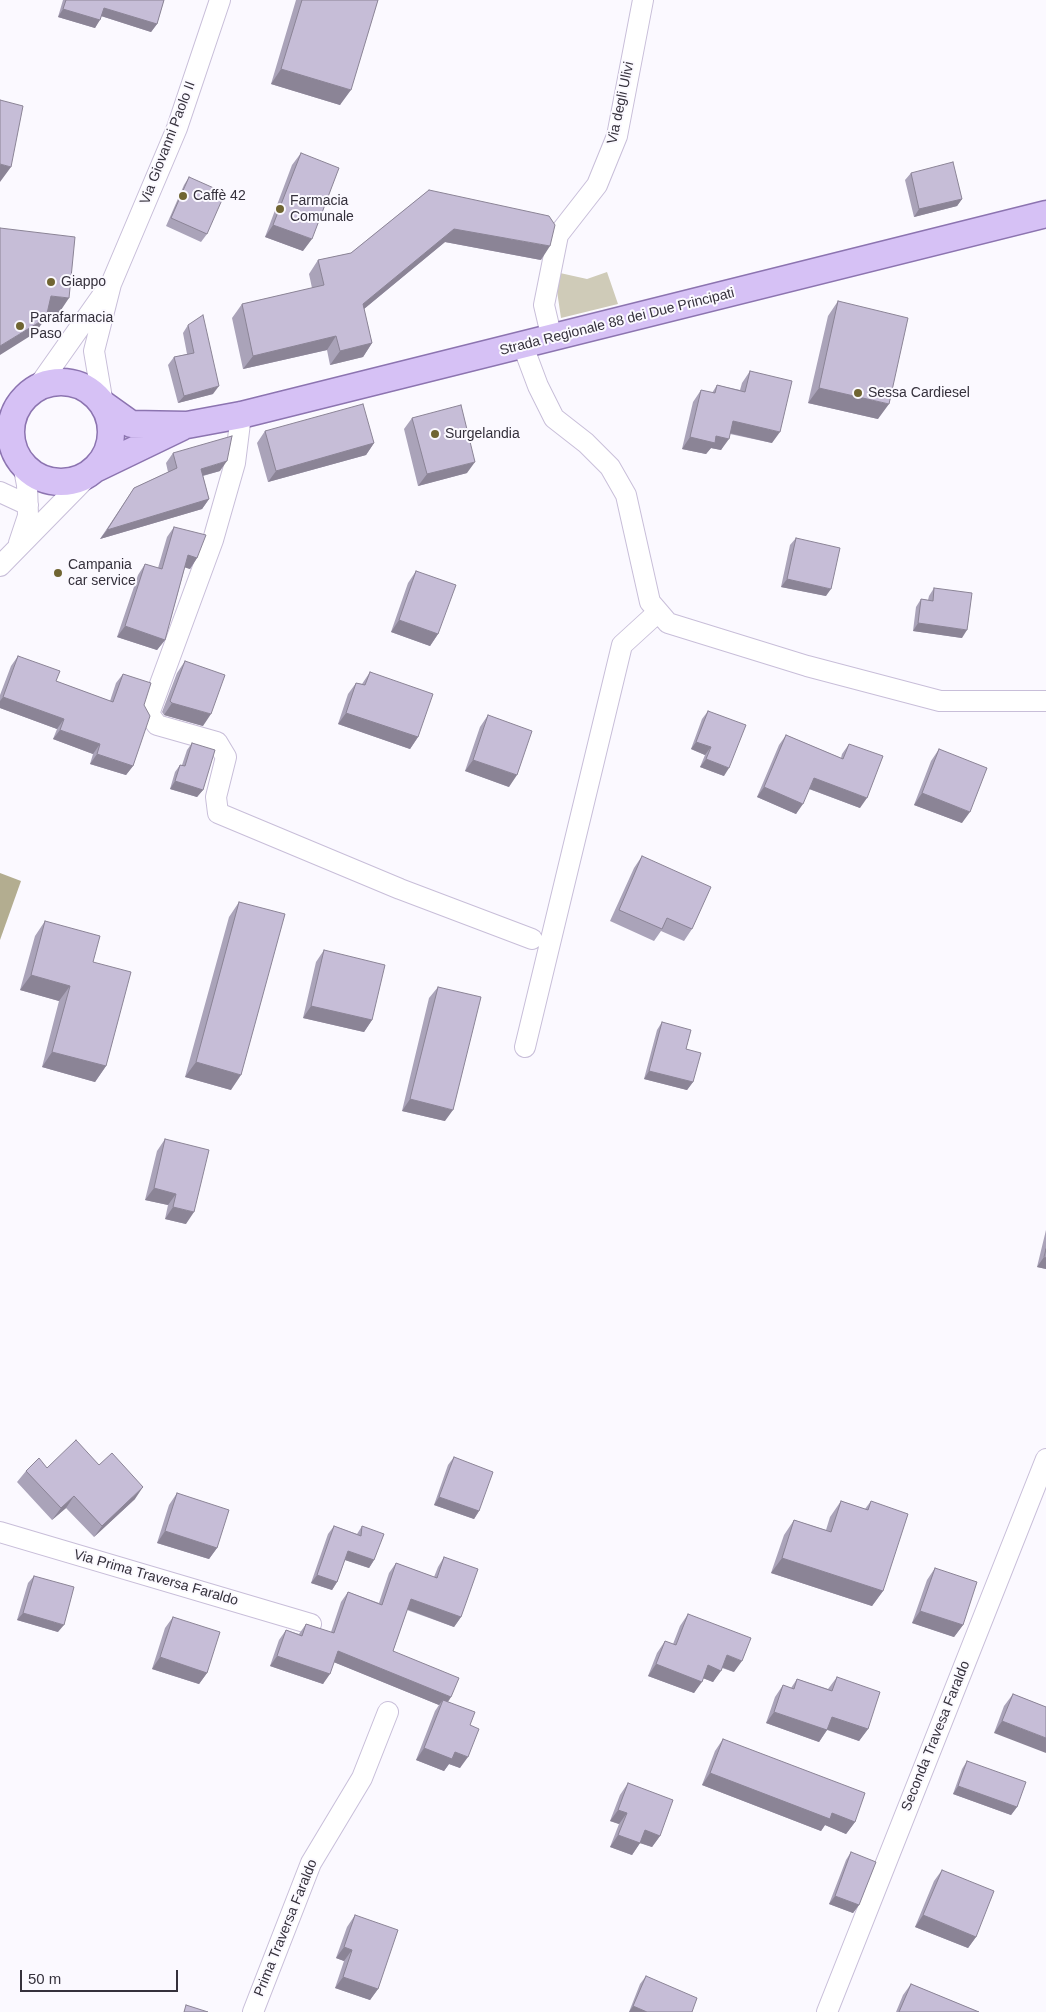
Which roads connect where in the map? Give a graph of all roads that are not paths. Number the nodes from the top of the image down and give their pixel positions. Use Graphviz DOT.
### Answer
graph roads {
  1 [pos="220,0"];
  2 [pos="644,0"];
  3 [pos="1046,214"];
  4 [pos="110,284"];
  5 [pos="552,339"];
  6 [pos="523,346"];
  7 [pos="37,388"];
  8 [pos="0,399"];
  9 [pos="102,404"];
  10 [pos="241,415"];
  11 [pos="187,425"];
  12 [pos="0,444"];
  13 [pos="23,464"];
  14 [pos="95,469"];
  15 [pos="0,492"];
  16 [pos="28,505"];
  17 [pos="16,550"];
  18 [pos="0,566"];
  19 [pos="657,613"];
  20 [pos="1046,701"];
  21 [pos="532,939"];
  22 [pos="525,1047"];
  23 [pos="1046,1459"];
  24 [pos="0,1532"];
  25 [pos="312,1624"];
  26 [pos="388,1712"];
  27 [pos="252,2012"];
  28 [pos="827,2012"];
  1 -- 4 [label="street, Via Giovanni Paolo II"];
  2 -- 5 [label="street, Via degli Ulivi"];
  3 -- 5 [label="main road, Strada Regionale 88 dei Due Principati"];
  4 -- 7 [label="street"];
  4 -- 9 [label="street"];
  5 -- 6 [label="main road, Strada Regionale 88 dei Due Principati"];
  6 -- 10 [label="main road, Strada Regionale 88 dei Due Principati"];
  6 -- 19 [label="street"];
  7 -- 8 [label="main road, Strada Regionale 88 dei Due Principati"];
  7 -- 9 [label="main road, Strada Regionale 88 dei Due Principati"];
  7 -- 13 [label="main road, Strada Regionale 88 dei Due Principati"];
  9 -- 11 [label="main road, Strada Regionale 88 dei Due Principati"];
  9 -- 14 [label="main road, Strada Regionale 88 dei Due Principati"];
  10 -- 11 [label="main road, Strada Regionale 88 dei Due Principati"];
  10 -- 21 [label="street"];
  11 -- 14 [label="main road, Strada Regionale 88 dei Due Principati"];
  12 -- 13 [label="main road, Strada Regionale 88 dei Due Principati"];
  13 -- 14 [label="main road, Strada Regionale 88 dei Due Principati"];
  13 -- 16 [label="street"];
  14 -- 17 [label="street"];
  15 -- 16 [label="street"];
  16 -- 17 [label="street"];
  17 -- 18 [label="street"];
  19 -- 20 [label="street"];
  19 -- 22 [label="street"];
  23 -- 28 [label="street, Seconda Travesa Faraldo"];
  24 -- 25 [label="street, Via Prima Traversa Faraldo"];
  26 -- 27 [label="street, Prima Traversa Faraldo"];
}
